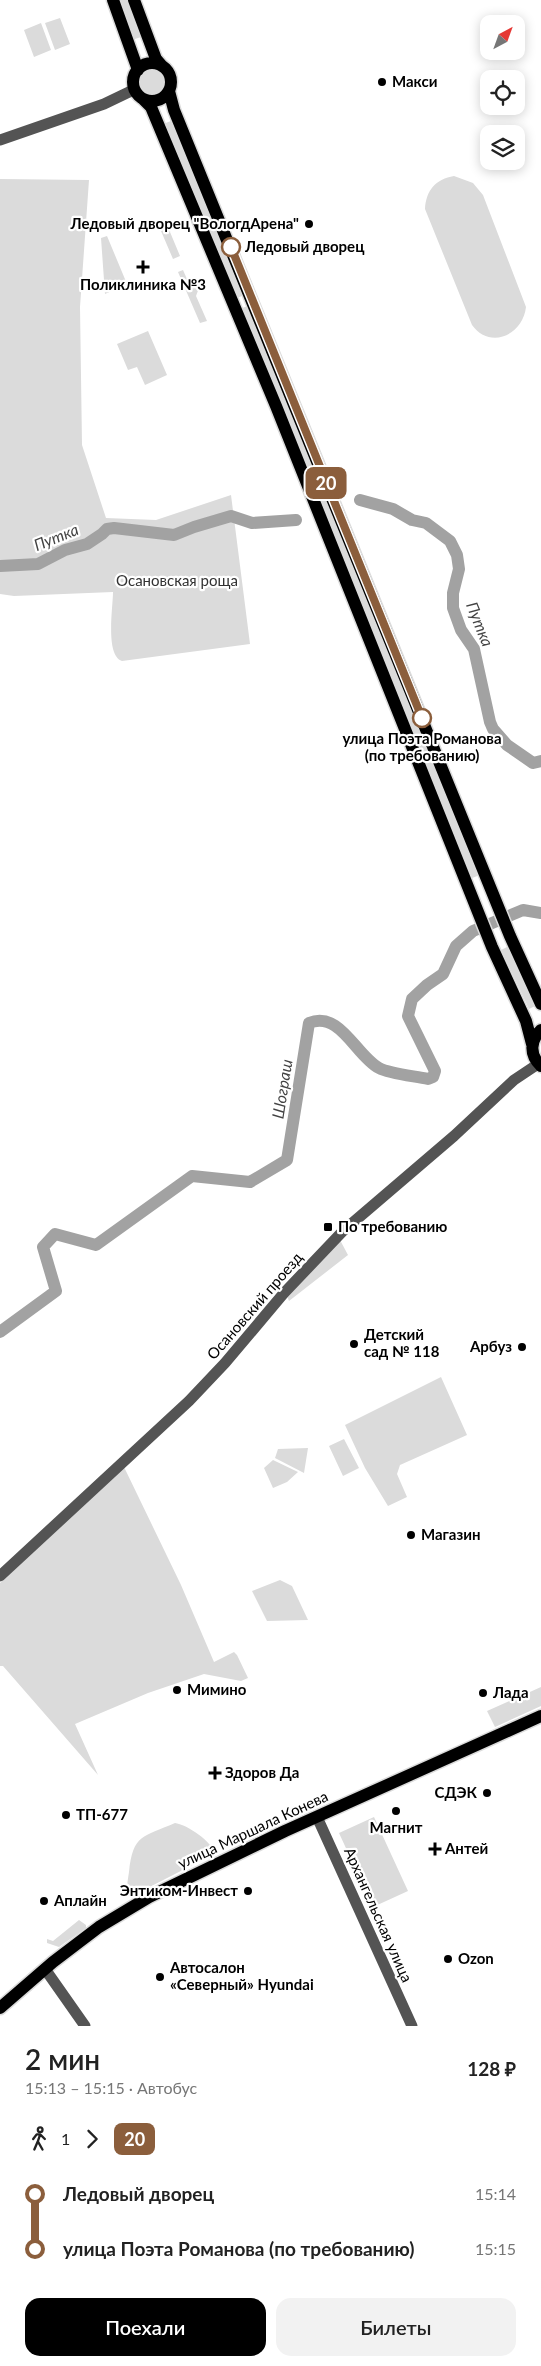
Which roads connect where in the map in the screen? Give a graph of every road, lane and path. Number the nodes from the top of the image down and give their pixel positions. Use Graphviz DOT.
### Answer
graph roads {
  1 [pos="113,0"];
  2 [pos="134,0"];
  3 [pos="162,66"];
  4 [pos="138,70"];
  5 [pos="170,91"];
  6 [pos="129,92"];
  7 [pos="144,99"];
  8 [pos="0,140"];
  9 [pos="541,1004"];
  10 [pos="541,1030"];
  11 [pos="532,1044"];
  12 [pos="540,1065"];
  13 [pos="0,1576"];
  14 [pos="541,1716"];
  15 [pos="317,1817"];
  16 [pos="45,1969"];
  17 [pos="0,2008"];
  18 [pos="85,2026"];
  19 [pos="412,2026"];
  1 -- 4 [label="main road"];
  2 -- 3 [label="main road"];
  3 -- 4 [label="main road"];
  3 -- 5 [label="main road"];
  4 -- 7 [label="main road"];
  5 -- 7 [label="main road"];
  5 -- 9 [label="main road"];
  6 -- 8 [label="street"];
  7 -- 11 [label="main road"];
  10 -- 11 [label="main road"];
  11 -- 12 [label="main road"];
  12 -- 13 [label="street, Осановский проезд"];
  14 -- 15 [label="main road, улица Маршала Конева"];
  15 -- 16 [label="main road, улица Маршала Конева"];
  15 -- 19 [label="street, Архангельская улица"];
  16 -- 17 [label="main road, улица Маршала Конева"];
  16 -- 18 [label="street"];
}
